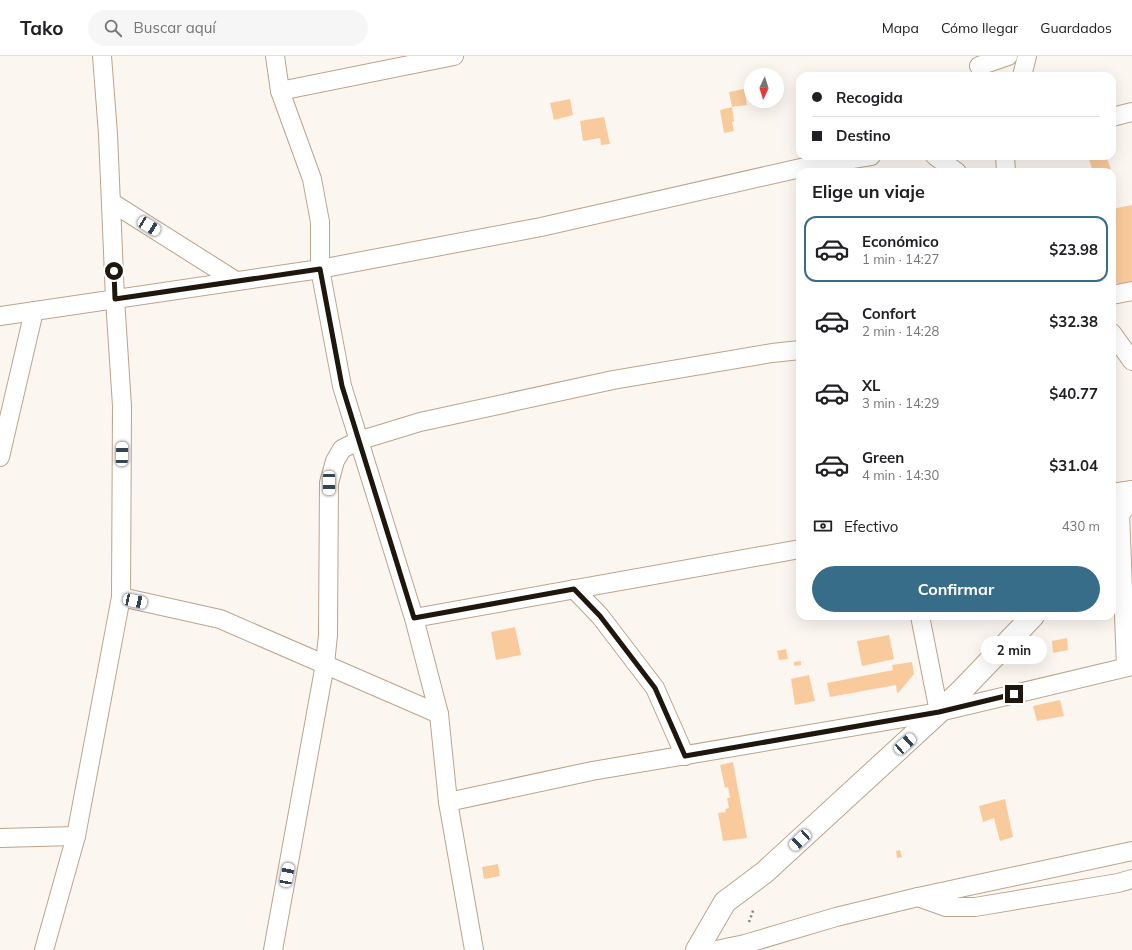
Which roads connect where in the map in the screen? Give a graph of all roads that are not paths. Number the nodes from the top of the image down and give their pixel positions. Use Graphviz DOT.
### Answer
graph roads {
  1 [pos="102,56"];
  2 [pos="275,56"];
  3 [pos="449,56"];
  4 [pos="1008,56"];
  5 [pos="1027,56"];
  6 [pos="979,66"];
  7 [pos="1023,72"];
  8 [pos="280,91"];
  9 [pos="1132,112"];
  10 [pos="1116,116"];
  11 [pos="853,160"];
  12 [pos="940,160"];
  13 [pos="816,168"];
  14 [pos="952,168"];
  15 [pos="796,172"];
  16 [pos="111,202"];
  17 [pos="320,269"];
  18 [pos="236,281"];
  19 [pos="1132,291"];
  20 [pos="1116,294"];
  21 [pos="115,299"];
  22 [pos="34,311"];
  23 [pos="0,316"];
  24 [pos="1116,338"];
  25 [pos="796,350"];
  26 [pos="1132,360"];
  27 [pos="358,441"];
  28 [pos="0,457"];
  29 [pos="1132,490"];
  30 [pos="1119,506"];
  31 [pos="796,550"];
  32 [pos="574,589"];
  33 [pos="120,598"];
  34 [pos="414,618"];
  35 [pos="921,620"];
  36 [pos="1029,620"];
  37 [pos="325,664"];
  38 [pos="1129,667"];
  39 [pos="939,712"];
  40 [pos="439,714"];
  41 [pos="685,756"];
  42 [pos="448,802"];
  43 [pos="76,836"];
  44 [pos="0,838"];
  45 [pos="1132,851"];
  46 [pos="1132,879"];
  47 [pos="918,897"];
  48 [pos="44,950"];
  49 [pos="274,950"];
  50 [pos="474,950"];
  51 [pos="697,950"];
  52 [pos="716,950"];
  1 -- 16 [label="street"];
  2 -- 8 [label="street"];
  3 -- 8 [label="street"];
  4 -- 6 [label="street"];
  5 -- 7 [label="street"];
  8 -- 17 [label="street"];
  9 -- 10 [label="street"];
  11 -- 13 [label="street"];
  12 -- 14 [label="street"];
  15 -- 17 [label="street"];
  16 -- 18 [label="street"];
  16 -- 21 [label="street"];
  17 -- 18 [label="street"];
  17 -- 27 [label="street"];
  18 -- 21 [label="street"];
  19 -- 20 [label="street"];
  21 -- 22 [label="street"];
  21 -- 33 [label="street"];
  22 -- 23 [label="street"];
  22 -- 28 [label="street"];
  24 -- 26 [label="street"];
  25 -- 27 [label="street"];
  27 -- 34 [label="street"];
  27 -- 37 [label="street"];
  29 -- 30 [label="street"];
  30 -- 38 [label="street"];
  31 -- 32 [label="street"];
  32 -- 34 [label="street"];
  32 -- 41 [label="street"];
  33 -- 37 [label="street"];
  33 -- 43 [label="street"];
  34 -- 40 [label="street"];
  35 -- 39 [label="street"];
  36 -- 39 [label="street"];
  37 -- 40 [label="street"];
  37 -- 49 [label="street"];
  38 -- 39 [label="street"];
  39 -- 41 [label="street"];
  39 -- 51 [label="street"];
  40 -- 42 [label="street"];
  41 -- 42 [label="street"];
  42 -- 50 [label="street"];
  43 -- 44 [label="street"];
  43 -- 48 [label="street"];
  45 -- 47 [label="street"];
  46 -- 47 [label="street"];
  47 -- 52 [label="street"];
}
